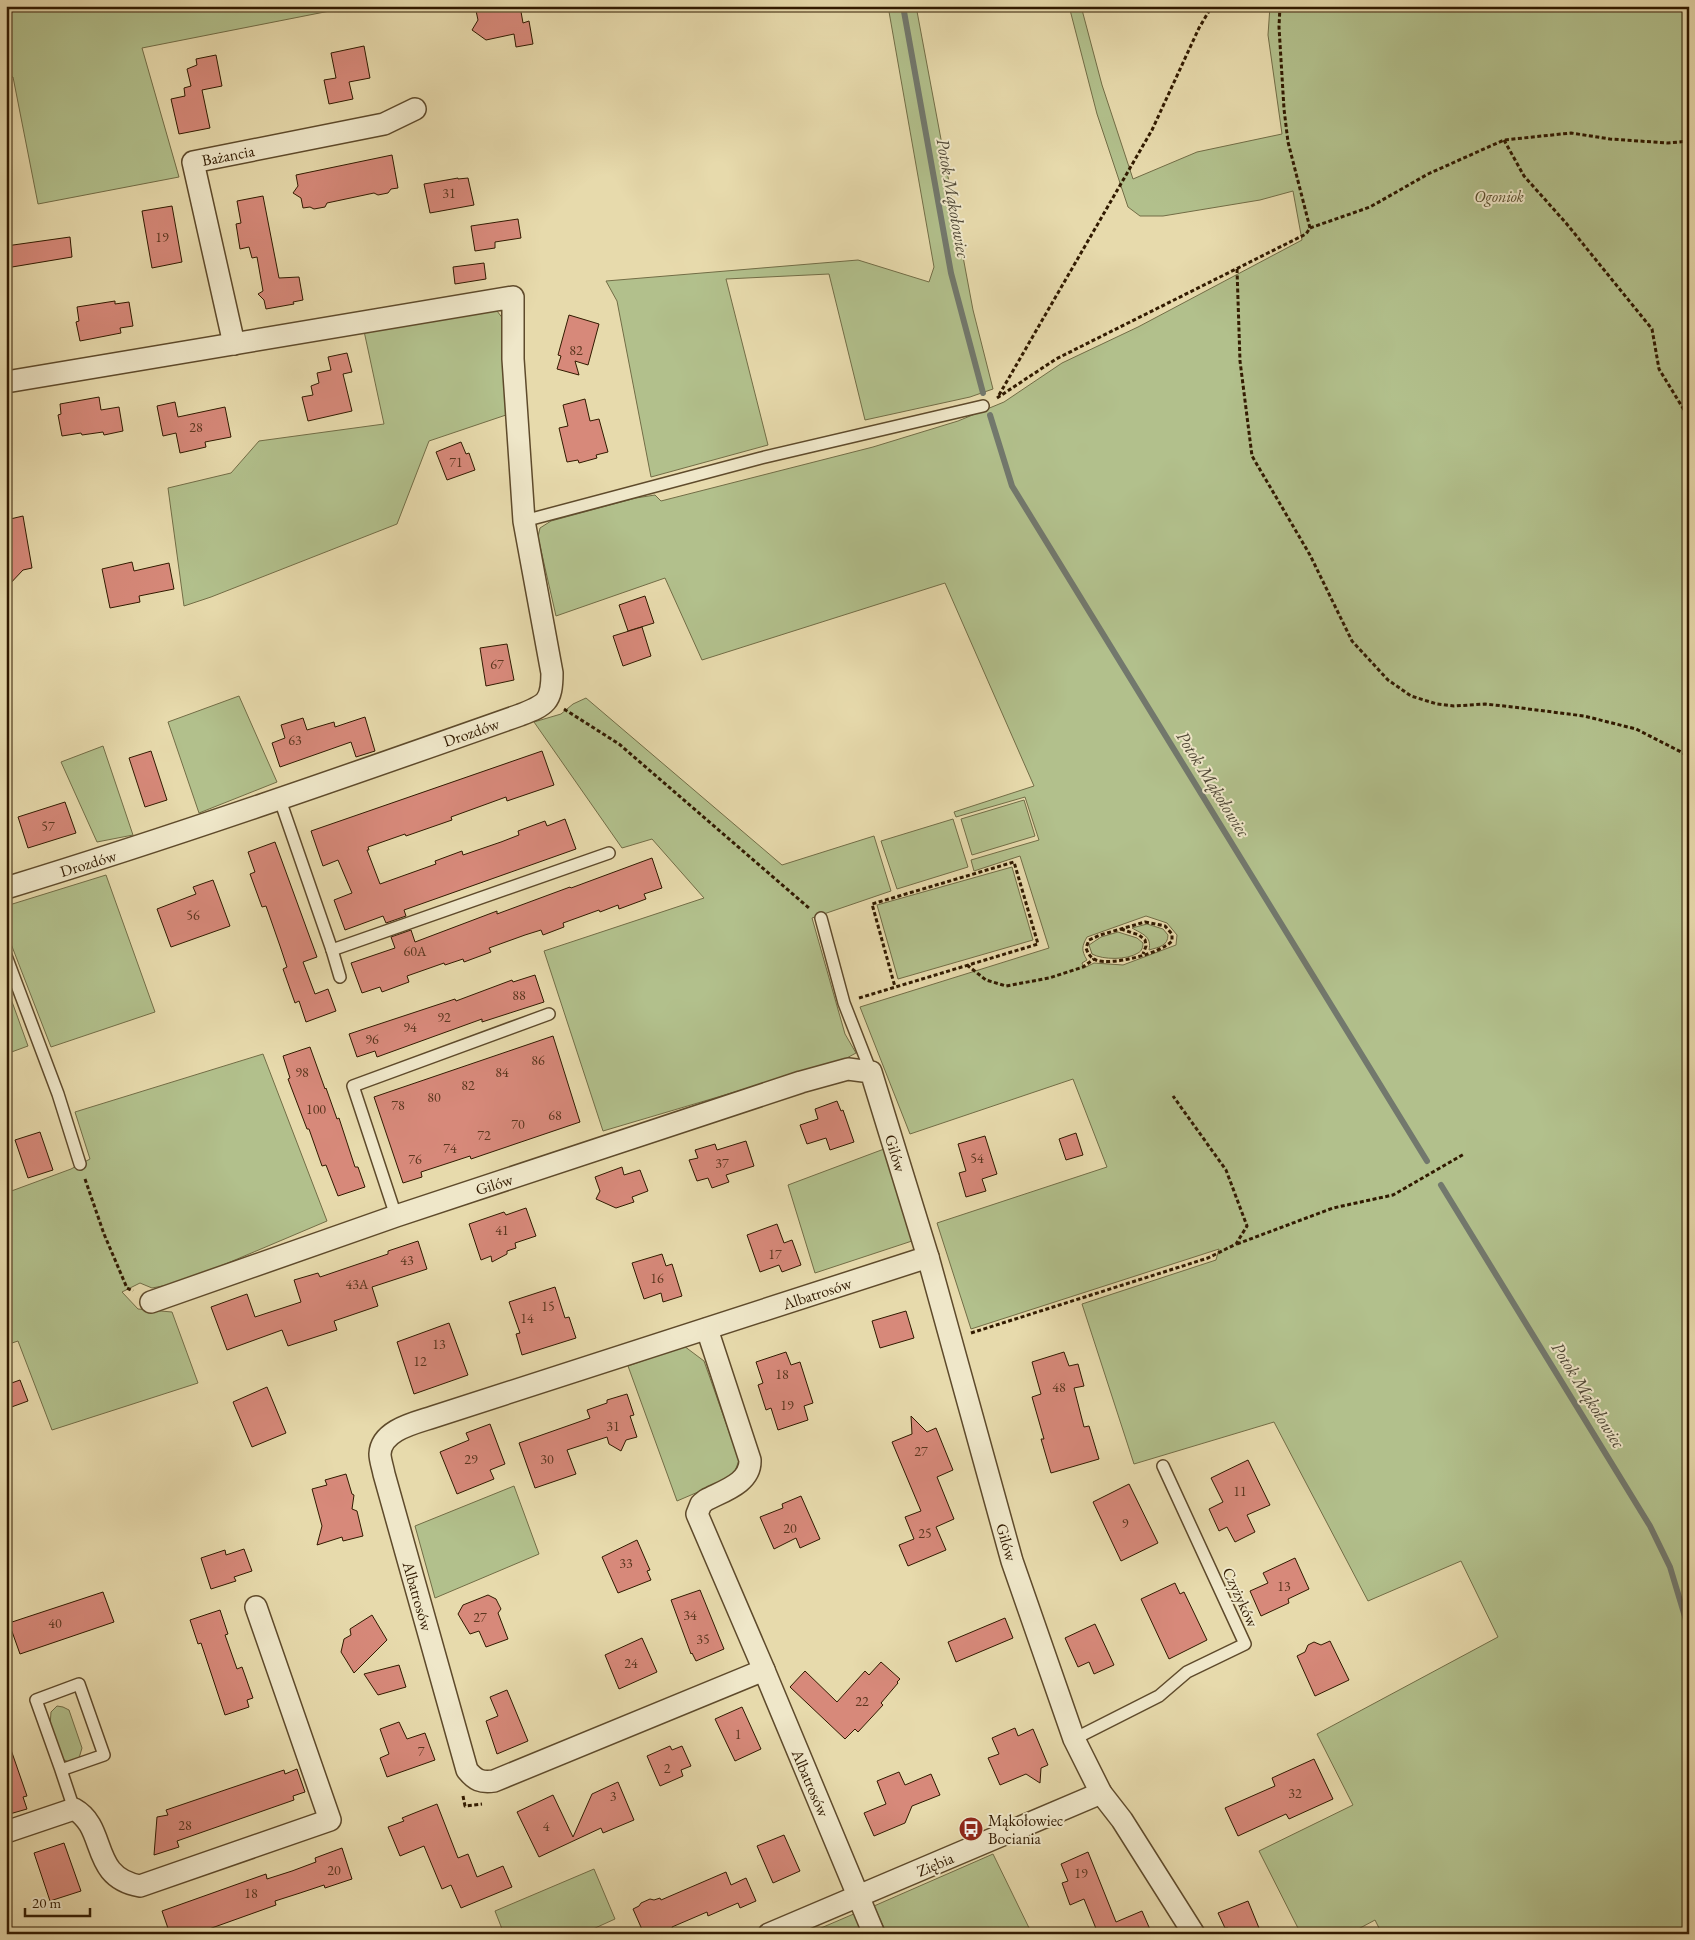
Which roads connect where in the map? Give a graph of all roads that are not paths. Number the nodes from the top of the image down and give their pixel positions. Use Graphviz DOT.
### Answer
graph roads {
  1 [pos="415,109"];
  2 [pos="234,344"];
  3 [pos="6,382"];
  4 [pos="983,406"];
  5 [pos="524,521"];
  6 [pos="280,800"];
  7 [pos="609,853"];
  8 [pos="6,888"];
  9 [pos="821,918"];
  10 [pos="332,950"];
  11 [pos="6,956"];
  12 [pos="340,977"];
  13 [pos="549,1014"];
  14 [pos="871,1072"];
  15 [pos="80,1164"];
  16 [pos="396,1216"];
  17 [pos="928,1257"];
  18 [pos="151,1302"];
  19 [pos="707,1329"];
  20 [pos="1163,1466"];
  21 [pos="256,1607"];
  22 [pos="764,1670"];
  23 [pos="1074,1739"];
  24 [pos="61,1770"];
  25 [pos="1101,1793"];
  26 [pos="74,1809"];
  27 [pos="6,1832"];
  28 [pos="858,1897"];
  29 [pos="769,1934"];
  30 [pos="874,1934"];
  31 [pos="1194,1934"];
  1 -- 2 [label="street, Bażancia"];
  2 -- 3 [label="street"];
  2 -- 5 [label="street"];
  4 -- 5 [label="lane"];
  5 -- 6 [label="street, Drozdów"];
  6 -- 8 [label="street, Drozdów"];
  6 -- 10 [label="lane"];
  7 -- 10 [label="lane"];
  9 -- 14 [label="lane"];
  10 -- 12 [label="lane"];
  11 -- 15 [label="lane"];
  13 -- 16 [label="lane"];
  14 -- 16 [label="street, Gilów"];
  14 -- 17 [label="street, Gilów"];
  16 -- 18 [label="street, Gilów"];
  17 -- 19 [label="street, Albatrosów"];
  17 -- 23 [label="street, Gilów"];
  19 -- 22 [label="street, Albatrosów"];
  19 -- 22 [label="street, Albatrosów"];
  20 -- 23 [label="lane, Czyżyków"];
  21 -- 26 [label="street"];
  22 -- 28 [label="street, Albatrosów"];
  23 -- 25 [label="street, Gilów"];
  24 -- 24 [label="lane"];
  24 -- 26 [label="lane"];
  25 -- 28 [label="street, Ziębia"];
  25 -- 31 [label="street, Gilów"];
  26 -- 27 [label="street"];
  28 -- 29 [label="street, Ziębia"];
  28 -- 30 [label="street, Albatrosów"];
}
